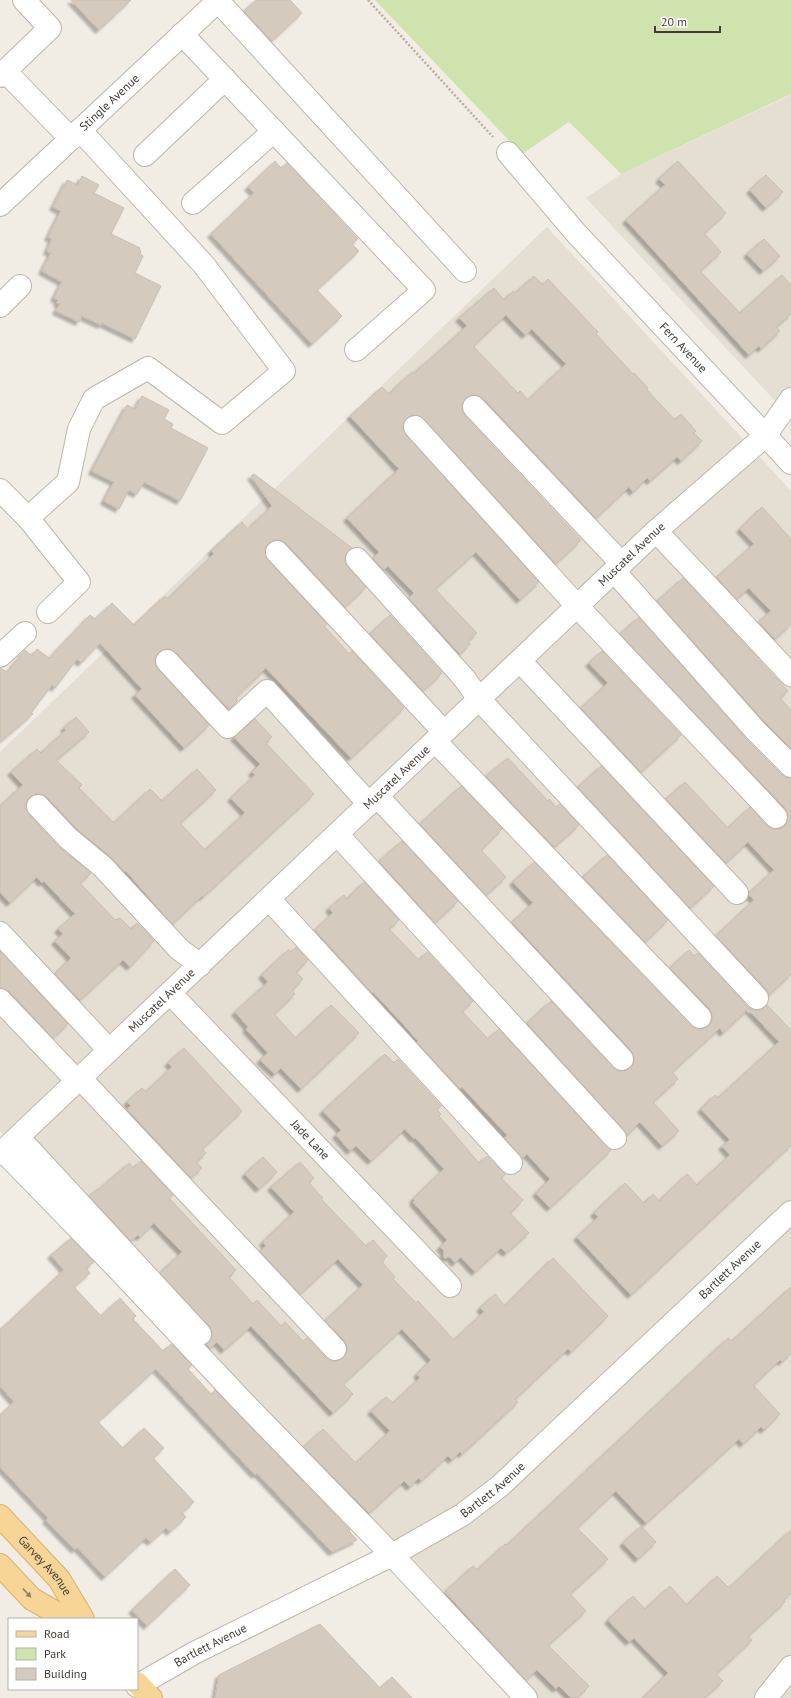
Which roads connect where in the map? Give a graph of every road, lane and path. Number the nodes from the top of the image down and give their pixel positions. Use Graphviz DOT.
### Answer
graph roads {
  1 [pos="24,0"];
  2 [pos="218,0"];
  3 [pos="368,0"];
  4 [pos="182,34"];
  5 [pos="3,74"];
  6 [pos="226,79"];
  7 [pos="274,131"];
  8 [pos="76,134"];
  9 [pos="508,153"];
  10 [pos="145,155"];
  11 [pos="193,203"];
  12 [pos="0,205"];
  13 [pos="465,271"];
  14 [pos="20,286"];
  15 [pos="0,306"];
  16 [pos="356,350"];
  17 [pos="791,399"];
  18 [pos="474,407"];
  19 [pos="415,427"];
  20 [pos="765,436"];
  21 [pos="791,463"];
  22 [pos="0,490"];
  23 [pos="28,518"];
  24 [pos="656,531"];
  25 [pos="278,552"];
  26 [pos="357,558"];
  27 [pos="618,567"];
  28 [pos="577,606"];
  29 [pos="48,612"];
  30 [pos="25,633"];
  31 [pos="0,656"];
  32 [pos="168,661"];
  33 [pos="520,661"];
  34 [pos="791,675"];
  35 [pos="480,699"];
  36 [pos="440,737"];
  37 [pos="791,766"];
  38 [pos="373,800"];
  39 [pos="38,806"];
  40 [pos="776,817"];
  41 [pos="337,834"];
  42 [pos="737,894"];
  43 [pos="269,899"];
  44 [pos="0,933"];
  45 [pos="200,965"];
  46 [pos="170,993"];
  47 [pos="757,998"];
  48 [pos="0,1000"];
  49 [pos="700,1017"];
  50 [pos="109,1050"];
  51 [pos="622,1059"];
  52 [pos="79,1079"];
  53 [pos="615,1138"];
  54 [pos="7,1147"];
  55 [pos="511,1163"];
  56 [pos="791,1212"];
  57 [pos="450,1286"];
  58 [pos="200,1334"];
  59 [pos="335,1349"];
  60 [pos="0,1516"];
  61 [pos="392,1555"];
  62 [pos="0,1565"];
  63 [pos="65,1618"];
  64 [pos="82,1618"];
  65 [pos="791,1667"];
  66 [pos="138,1689"];
  67 [pos="526,1698"];
  68 [pos="766,1698"];
  1 -- 5 [label="street"];
  2 -- 4 [label="street, Stingle Avenue"];
  2 -- 13 [label="street"];
  3 -- 9 [label="path"];
  4 -- 6 [label="street"];
  4 -- 8 [label="street, Stingle Avenue"];
  5 -- 8 [label="street"];
  6 -- 7 [label="street"];
  6 -- 10 [label="street"];
  7 -- 11 [label="street"];
  7 -- 16 [label="street"];
  8 -- 12 [label="street, Stingle Avenue"];
  8 -- 23 [label="street"];
  9 -- 20 [label="street, Fern Avenue"];
  14 -- 15 [label="street"];
  17 -- 20 [label="street, Muscatel Avenue"];
  18 -- 27 [label="street"];
  19 -- 28 [label="street"];
  20 -- 21 [label="street, Fern Avenue"];
  20 -- 24 [label="street, Muscatel Avenue"];
  22 -- 23 [label="street"];
  23 -- 29 [label="street"];
  24 -- 27 [label="street, Muscatel Avenue"];
  24 -- 34 [label="street"];
  25 -- 36 [label="street"];
  26 -- 35 [label="street"];
  27 -- 28 [label="street, Muscatel Avenue"];
  27 -- 37 [label="street"];
  28 -- 33 [label="street, Muscatel Avenue"];
  28 -- 40 [label="street"];
  30 -- 31 [label="street"];
  32 -- 38 [label="street"];
  33 -- 35 [label="street, Muscatel Avenue"];
  33 -- 42 [label="street"];
  35 -- 36 [label="street, Muscatel Avenue"];
  35 -- 47 [label="street"];
  36 -- 38 [label="street, Muscatel Avenue"];
  36 -- 49 [label="street"];
  38 -- 41 [label="street, Muscatel Avenue"];
  38 -- 51 [label="street"];
  39 -- 45 [label="street"];
  41 -- 43 [label="street, Muscatel Avenue"];
  41 -- 53 [label="street"];
  43 -- 45 [label="street, Muscatel Avenue"];
  43 -- 55 [label="street"];
  44 -- 50 [label="street"];
  45 -- 46 [label="street, Muscatel Avenue"];
  46 -- 50 [label="street, Muscatel Avenue"];
  46 -- 57 [label="street, Jade Lane"];
  48 -- 52 [label="street"];
  50 -- 52 [label="street, Muscatel Avenue"];
  52 -- 54 [label="street, Muscatel Avenue"];
  52 -- 59 [label="street"];
  54 -- 58 [label="street"];
  54 -- 61 [label="street"];
  56 -- 61 [label="street, Bartlett Avenue"];
  60 -- 64 [label="main road, Garvey Avenue"];
  61 -- 66 [label="street, Bartlett Avenue"];
  61 -- 67 [label="street"];
  62 -- 63 [label="main road, Garvey Avenue, one-way"];
  65 -- 68 [label="street"];
}
